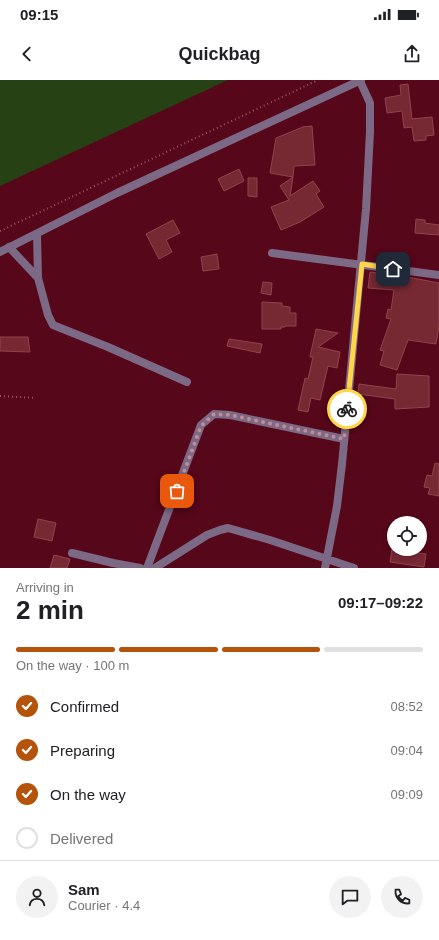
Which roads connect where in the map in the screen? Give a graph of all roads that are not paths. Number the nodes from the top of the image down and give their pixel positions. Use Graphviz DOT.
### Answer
graph roads {
  1 [pos="361,80"];
  2 [pos="37,234"];
  3 [pos="9,247"];
  4 [pos="0,252"];
  5 [pos="272,253"];
  6 [pos="362,264"];
  7 [pos="439,275"];
  8 [pos="38,278"];
  9 [pos="187,382"];
  10 [pos="344,439"];
  11 [pos="72,553"];
  12 [pos="327,560"];
  13 [pos="140,568"];
  14 [pos="147,568"];
  15 [pos="155,568"];
  16 [pos="325,568"];
  17 [pos="354,568"];
  1 -- 2 [label="street"];
  1 -- 6 [label="street"];
  2 -- 3 [label="street"];
  2 -- 8 [label="street"];
  3 -- 4 [label="street"];
  3 -- 8 [label="street"];
  5 -- 6 [label="street"];
  6 -- 7 [label="street"];
  6 -- 10 [label="street"];
  8 -- 9 [label="street"];
  10 -- 12 [label="street"];
  10 -- 14 [label="street"];
  11 -- 13 [label="street"];
  12 -- 15 [label="street"];
  12 -- 16 [label="street"];
  12 -- 17 [label="street"];
}
